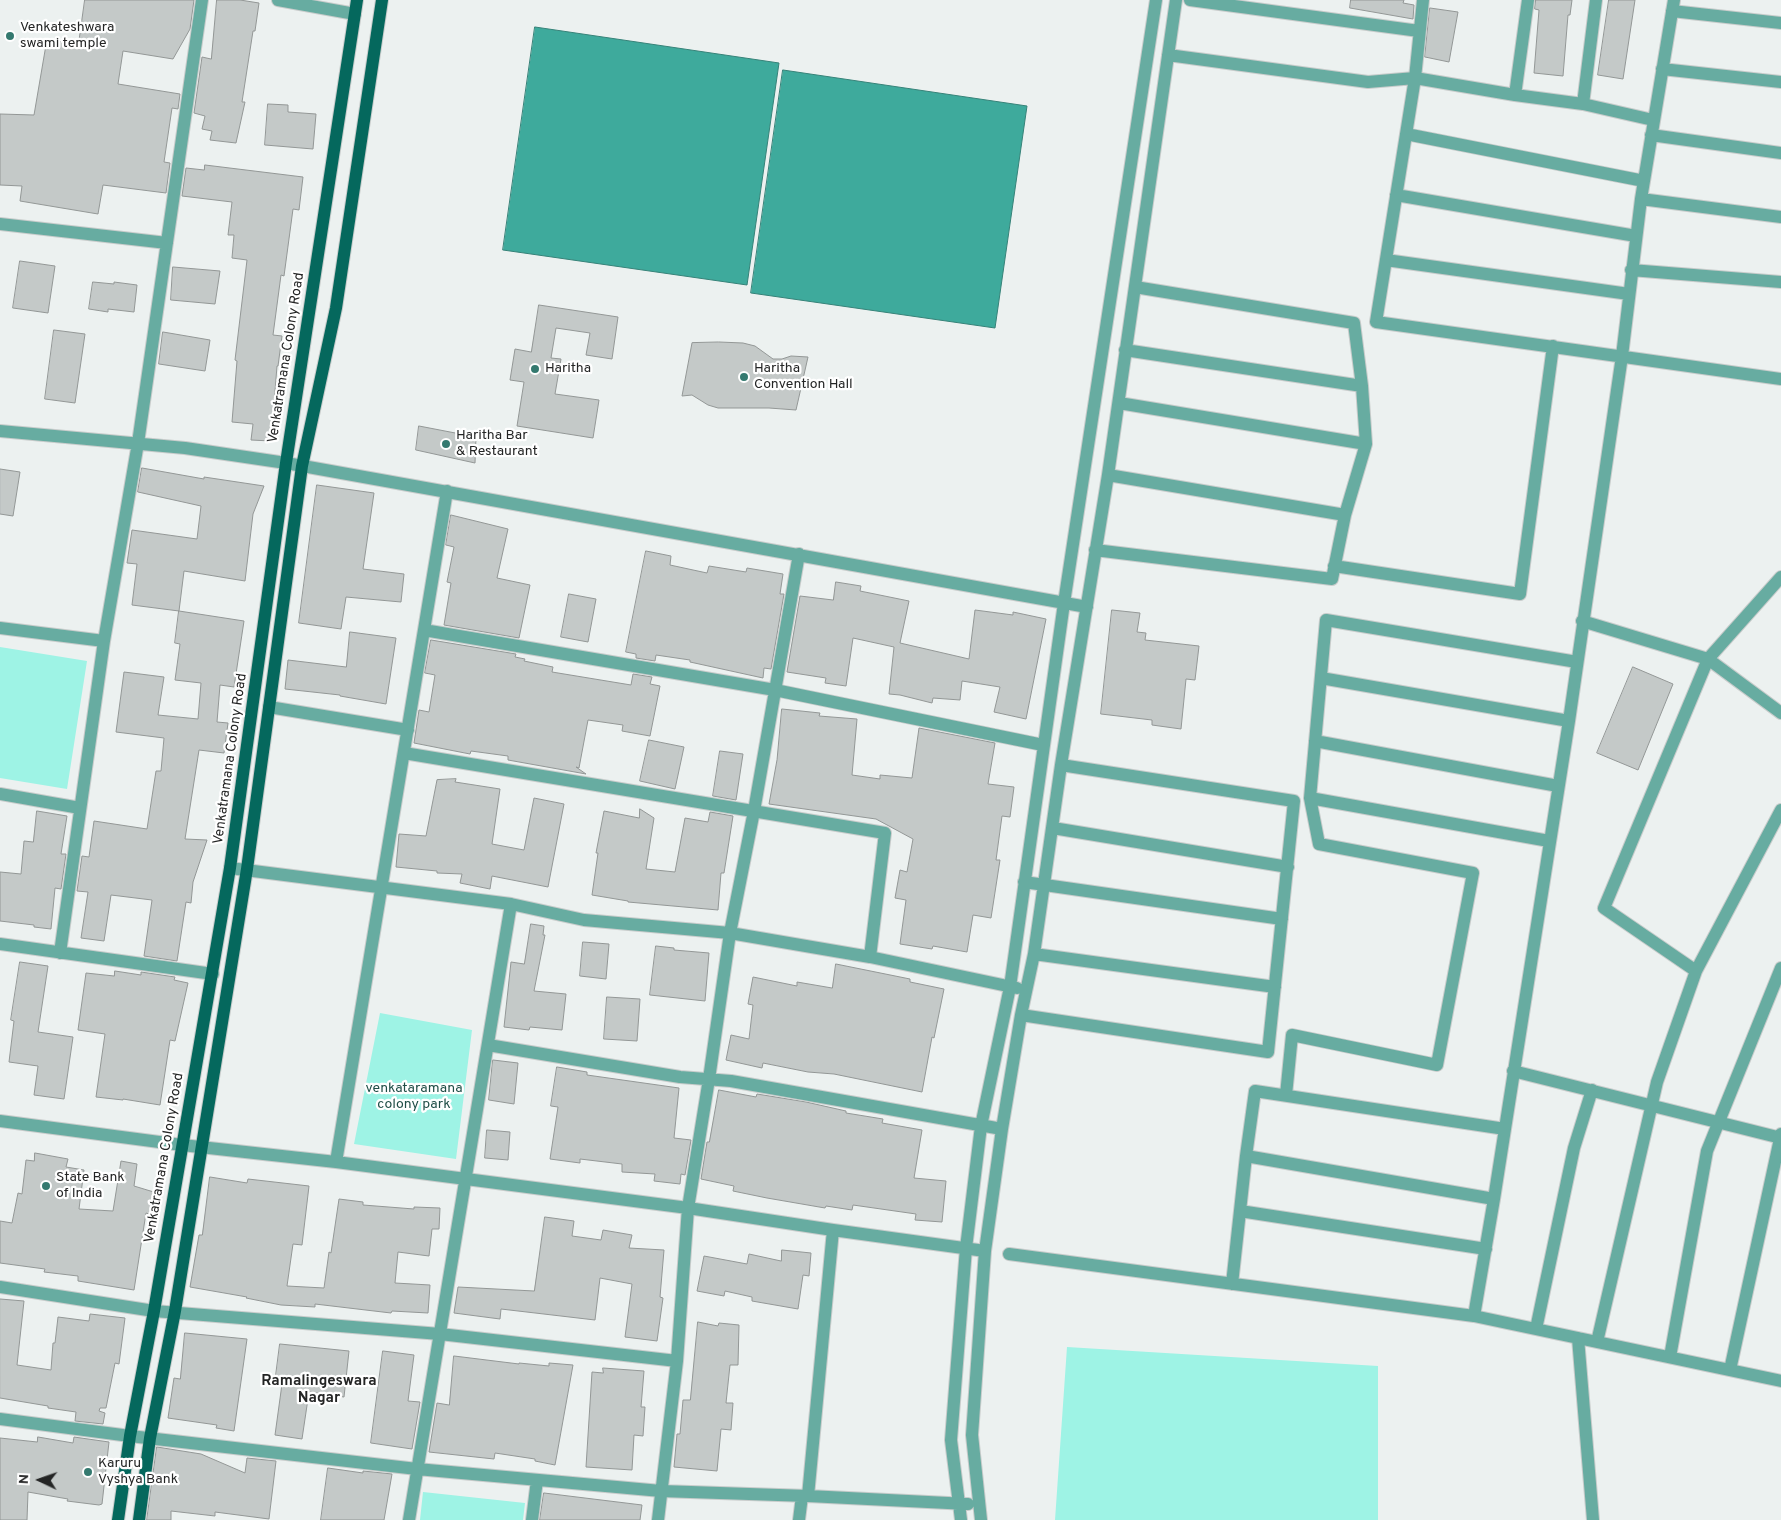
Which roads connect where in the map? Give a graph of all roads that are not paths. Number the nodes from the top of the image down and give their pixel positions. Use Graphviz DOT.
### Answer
graph roads {
  1 [pos="202,0"];
  2 [pos="278,0"];
  3 [pos="357,0"];
  4 [pos="382,0"];
  5 [pos="1156,0"];
  6 [pos="1176,0"];
  7 [pos="1190,0"];
  8 [pos="1423,0"];
  9 [pos="1528,0"];
  10 [pos="1596,0"];
  11 [pos="1673,5"];
  12 [pos="355,14"];
  13 [pos="1781,23"];
  14 [pos="1420,31"];
  15 [pos="1168,55"];
  16 [pos="1662,69"];
  17 [pos="1416,78"];
  18 [pos="1781,82"];
  19 [pos="1515,95"];
  20 [pos="1583,104"];
  21 [pos="1654,120"];
  22 [pos="1406,134"];
  23 [pos="1650,135"];
  24 [pos="1781,153"];
  25 [pos="1644,181"];
  26 [pos="1396,195"];
  27 [pos="1641,199"];
  28 [pos="1781,217"];
  29 [pos="0,224"];
  30 [pos="1636,236"];
  31 [pos="167,243"];
  32 [pos="1386,260"];
  33 [pos="1631,270"];
  34 [pos="1781,282"];
  35 [pos="1135,287"];
  36 [pos="1629,294"];
  37 [pos="1553,346"];
  38 [pos="1125,350"];
  39 [pos="1622,356"];
  40 [pos="1781,379"];
  41 [pos="1362,386"];
  42 [pos="1119,403"];
  43 [pos="0,431"];
  44 [pos="138,443"];
  45 [pos="1366,444"];
  46 [pos="286,463"];
  47 [pos="302,466"];
  48 [pos="1108,475"];
  49 [pos="447,491"];
  50 [pos="1345,515"];
  51 [pos="1095,550"];
  52 [pos="799,554"];
  53 [pos="1334,566"];
  54 [pos="1781,577"];
  55 [pos="1064,603"];
  56 [pos="1087,607"];
  57 [pos="1582,620"];
  58 [pos="0,628"];
  59 [pos="424,630"];
  60 [pos="104,641"];
  61 [pos="1708,659"];
  62 [pos="1577,662"];
  63 [pos="1320,678"];
  64 [pos="775,690"];
  65 [pos="269,707"];
  66 [pos="1781,713"];
  67 [pos="1569,721"];
  68 [pos="408,730"];
  69 [pos="1315,741"];
  70 [pos="1043,745"];
  71 [pos="404,753"];
  72 [pos="1061,764"];
  73 [pos="1558,786"];
  74 [pos="0,794"];
  75 [pos="1310,798"];
  76 [pos="80,808"];
  77 [pos="1781,810"];
  78 [pos="754,811"];
  79 [pos="1053,828"];
  80 [pos="1549,840"];
  81 [pos="1288,867"];
  82 [pos="230,868"];
  83 [pos="248,869"];
  84 [pos="1024,882"];
  85 [pos="1044,885"];
  86 [pos="382,887"];
  87 [pos="511,904"];
  88 [pos="1282,919"];
  89 [pos="730,932"];
  90 [pos="0,944"];
  91 [pos="60,953"];
  92 [pos="1034,954"];
  93 [pos="870,956"];
  94 [pos="1781,968"];
  95 [pos="1696,971"];
  96 [pos="213,974"];
  97 [pos="1010,987"];
  98 [pos="1275,987"];
  99 [pos="1026,990"];
  100 [pos="1021,1015"];
  101 [pos="488,1046"];
  102 [pos="1513,1071"];
  103 [pos="709,1079"];
  104 [pos="1592,1090"];
  105 [pos="1286,1095"];
  106 [pos="1652,1105"];
  107 [pos="0,1121"];
  108 [pos="1718,1122"];
  109 [pos="981,1126"];
  110 [pos="1002,1129"];
  111 [pos="1505,1129"];
  112 [pos="1780,1137"];
  113 [pos="182,1145"];
  114 [pos="202,1148"];
  115 [pos="1246,1156"];
  116 [pos="336,1162"];
  117 [pos="466,1179"];
  118 [pos="1494,1199"];
  119 [pos="688,1208"];
  120 [pos="1240,1211"];
  121 [pos="834,1230"];
  122 [pos="966,1248"];
  123 [pos="1486,1248"];
  124 [pos="985,1251"];
  125 [pos="1009,1254"];
  126 [pos="963,1284"];
  127 [pos="1232,1284"];
  128 [pos="983,1285"];
  129 [pos="0,1287"];
  130 [pos="154,1311"];
  131 [pos="175,1312"];
  132 [pos="1474,1316"];
  133 [pos="1536,1329"];
  134 [pos="440,1334"];
  135 [pos="1578,1338"];
  136 [pos="1596,1342"];
  137 [pos="1670,1357"];
  138 [pos="677,1361"];
  139 [pos="957,1361"];
  140 [pos="977,1364"];
  141 [pos="1730,1370"];
  142 [pos="1781,1380"];
  143 [pos="0,1419"];
  144 [pos="130,1436"];
  145 [pos="150,1438"];
  146 [pos="417,1469"];
  147 [pos="537,1480"];
  148 [pos="661,1491"];
  149 [pos="805,1496"];
  150 [pos="979,1504"];
  151 [pos="960,1505"];
  152 [pos="118,1520"];
  153 [pos="139,1520"];
  154 [pos="409,1520"];
  155 [pos="532,1520"];
  156 [pos="658,1520"];
  157 [pos="799,1520"];
  158 [pos="961,1520"];
  159 [pos="980,1520"];
  160 [pos="1593,1520"];
  1 -- 31 [label="street"];
  2 -- 12 [label="street"];
  3 -- 12 [label="main road, Venkatramana Colony Road"];
  4 -- 47 [label="main road"];
  5 -- 55 [label="street"];
  6 -- 15 [label="street"];
  7 -- 14 [label="street"];
  8 -- 14 [label="street"];
  9 -- 19 [label="street"];
  10 -- 20 [label="street"];
  11 -- 13 [label="street"];
  11 -- 16 [label="street"];
  12 -- 46 [label="main road, Venkatramana Colony Road"];
  14 -- 17 [label="street"];
  15 -- 17 [label="street"];
  15 -- 35 [label="street"];
  16 -- 18 [label="street"];
  16 -- 21 [label="street"];
  17 -- 19 [label="street"];
  17 -- 22 [label="street"];
  19 -- 20 [label="street"];
  20 -- 21 [label="street"];
  21 -- 23 [label="street"];
  22 -- 25 [label="street"];
  22 -- 26 [label="street"];
  23 -- 24 [label="street"];
  23 -- 25 [label="street"];
  25 -- 27 [label="street"];
  26 -- 30 [label="street"];
  26 -- 32 [label="street"];
  27 -- 28 [label="street"];
  27 -- 30 [label="street"];
  29 -- 31 [label="street"];
  30 -- 33 [label="street"];
  31 -- 44 [label="street"];
  32 -- 36 [label="street"];
  32 -- 37 [label="street"];
  33 -- 34 [label="street"];
  33 -- 36 [label="street"];
  35 -- 38 [label="street"];
  35 -- 41 [label="street"];
  36 -- 39 [label="street"];
  37 -- 39 [label="street"];
  37 -- 53 [label="street"];
  38 -- 41 [label="street"];
  38 -- 42 [label="street"];
  39 -- 40 [label="street"];
  39 -- 57 [label="street"];
  41 -- 45 [label="street"];
  42 -- 45 [label="street"];
  42 -- 48 [label="street"];
  43 -- 44 [label="street"];
  44 -- 46 [label="street"];
  44 -- 60 [label="street"];
  45 -- 50 [label="street"];
  46 -- 47 [label="street"];
  46 -- 82 [label="main road, Venkatramana Colony Road"];
  47 -- 49 [label="street"];
  47 -- 65 [label="main road"];
  48 -- 50 [label="street"];
  48 -- 51 [label="street"];
  49 -- 52 [label="street"];
  49 -- 59 [label="street"];
  50 -- 53 [label="street"];
  51 -- 53 [label="street"];
  51 -- 56 [label="street"];
  52 -- 55 [label="street"];
  52 -- 64 [label="street"];
  54 -- 61 [label="street"];
  55 -- 56 [label="street"];
  55 -- 70 [label="street"];
  56 -- 72 [label="street"];
  57 -- 61 [label="street"];
  57 -- 62 [label="street"];
  58 -- 60 [label="street"];
  59 -- 64 [label="street"];
  59 -- 68 [label="street"];
  60 -- 76 [label="street"];
  61 -- 66 [label="street"];
  61 -- 95 [label="street"];
  62 -- 63 [label="street"];
  62 -- 67 [label="street"];
  63 -- 67 [label="street"];
  63 -- 69 [label="street"];
  64 -- 70 [label="street"];
  64 -- 78 [label="street"];
  65 -- 68 [label="street"];
  65 -- 83 [label="main road"];
  67 -- 73 [label="street"];
  68 -- 71 [label="street"];
  69 -- 73 [label="street"];
  69 -- 75 [label="street"];
  70 -- 84 [label="street"];
  71 -- 78 [label="street"];
  71 -- 86 [label="street"];
  72 -- 79 [label="street"];
  72 -- 81 [label="street"];
  73 -- 80 [label="street"];
  74 -- 76 [label="street"];
  75 -- 80 [label="street"];
  75 -- 105 [label="street"];
  76 -- 91 [label="street"];
  77 -- 95 [label="street"];
  78 -- 89 [label="street"];
  78 -- 93 [label="street"];
  79 -- 81 [label="street"];
  79 -- 85 [label="street"];
  80 -- 102 [label="street"];
  81 -- 88 [label="street"];
  82 -- 83 [label="street"];
  82 -- 96 [label="main road, Venkatramana Colony Road"];
  83 -- 86 [label="street"];
  83 -- 114 [label="main road"];
  84 -- 85 [label="street"];
  84 -- 97 [label="street"];
  85 -- 88 [label="street"];
  85 -- 92 [label="street"];
  86 -- 87 [label="street"];
  86 -- 116 [label="street"];
  87 -- 89 [label="street"];
  87 -- 101 [label="street"];
  88 -- 98 [label="street"];
  89 -- 93 [label="street"];
  89 -- 103 [label="street"];
  90 -- 91 [label="street"];
  91 -- 96 [label="street"];
  92 -- 98 [label="street"];
  92 -- 99 [label="street"];
  93 -- 97 [label="street"];
  94 -- 108 [label="street"];
  95 -- 106 [label="street"];
  96 -- 113 [label="main road, Venkatramana Colony Road"];
  97 -- 99 [label="street"];
  97 -- 109 [label="street"];
  98 -- 100 [label="street"];
  99 -- 100 [label="street"];
  100 -- 110 [label="street"];
  101 -- 103 [label="street"];
  101 -- 117 [label="street"];
  102 -- 104 [label="street"];
  102 -- 111 [label="street"];
  103 -- 109 [label="street"];
  103 -- 119 [label="street"];
  104 -- 106 [label="street"];
  104 -- 133 [label="street"];
  105 -- 111 [label="street"];
  105 -- 115 [label="street"];
  106 -- 108 [label="street"];
  106 -- 136 [label="street"];
  107 -- 113 [label="street"];
  108 -- 112 [label="street"];
  108 -- 137 [label="street"];
  109 -- 110 [label="street"];
  109 -- 122 [label="street"];
  110 -- 124 [label="street"];
  111 -- 118 [label="street"];
  112 -- 141 [label="street"];
  113 -- 114 [label="street"];
  113 -- 130 [label="main road, Venkatramana Colony Road"];
  114 -- 116 [label="street"];
  114 -- 131 [label="main road"];
  115 -- 118 [label="street"];
  115 -- 120 [label="street"];
  116 -- 117 [label="street"];
  117 -- 119 [label="street"];
  117 -- 134 [label="street"];
  118 -- 123 [label="street"];
  119 -- 121 [label="street"];
  119 -- 138 [label="street"];
  120 -- 123 [label="street"];
  120 -- 127 [label="street"];
  121 -- 122 [label="street"];
  121 -- 149 [label="street"];
  122 -- 124 [label="street"];
  122 -- 126 [label="street"];
  123 -- 132 [label="street"];
  124 -- 128 [label="street"];
  125 -- 127 [label="street"];
  126 -- 128 [label="street"];
  126 -- 139 [label="street"];
  127 -- 132 [label="street"];
  128 -- 140 [label="street"];
  129 -- 130 [label="street"];
  130 -- 131 [label="street"];
  130 -- 144 [label="main road, Venkatramana Colony Road"];
  131 -- 134 [label="street"];
  131 -- 145 [label="main road"];
  132 -- 133 [label="street"];
  133 -- 135 [label="street"];
  134 -- 138 [label="street"];
  134 -- 146 [label="street"];
  135 -- 136 [label="street"];
  135 -- 160 [label="street"];
  136 -- 137 [label="street"];
  137 -- 141 [label="street"];
  138 -- 148 [label="street"];
  139 -- 140 [label="street"];
  139 -- 151 [label="street"];
  140 -- 150 [label="street"];
  141 -- 142 [label="street"];
  143 -- 144 [label="street"];
  144 -- 145 [label="street"];
  144 -- 152 [label="main road, Venkatramana Colony Road"];
  145 -- 146 [label="street"];
  145 -- 153 [label="main road"];
  146 -- 147 [label="street"];
  146 -- 154 [label="street"];
  147 -- 148 [label="street"];
  147 -- 155 [label="street"];
  148 -- 149 [label="street"];
  148 -- 156 [label="street"];
  149 -- 151 [label="street"];
  149 -- 157 [label="street"];
  150 -- 151 [label="street"];
  150 -- 159 [label="street"];
  151 -- 158 [label="street"];
}
